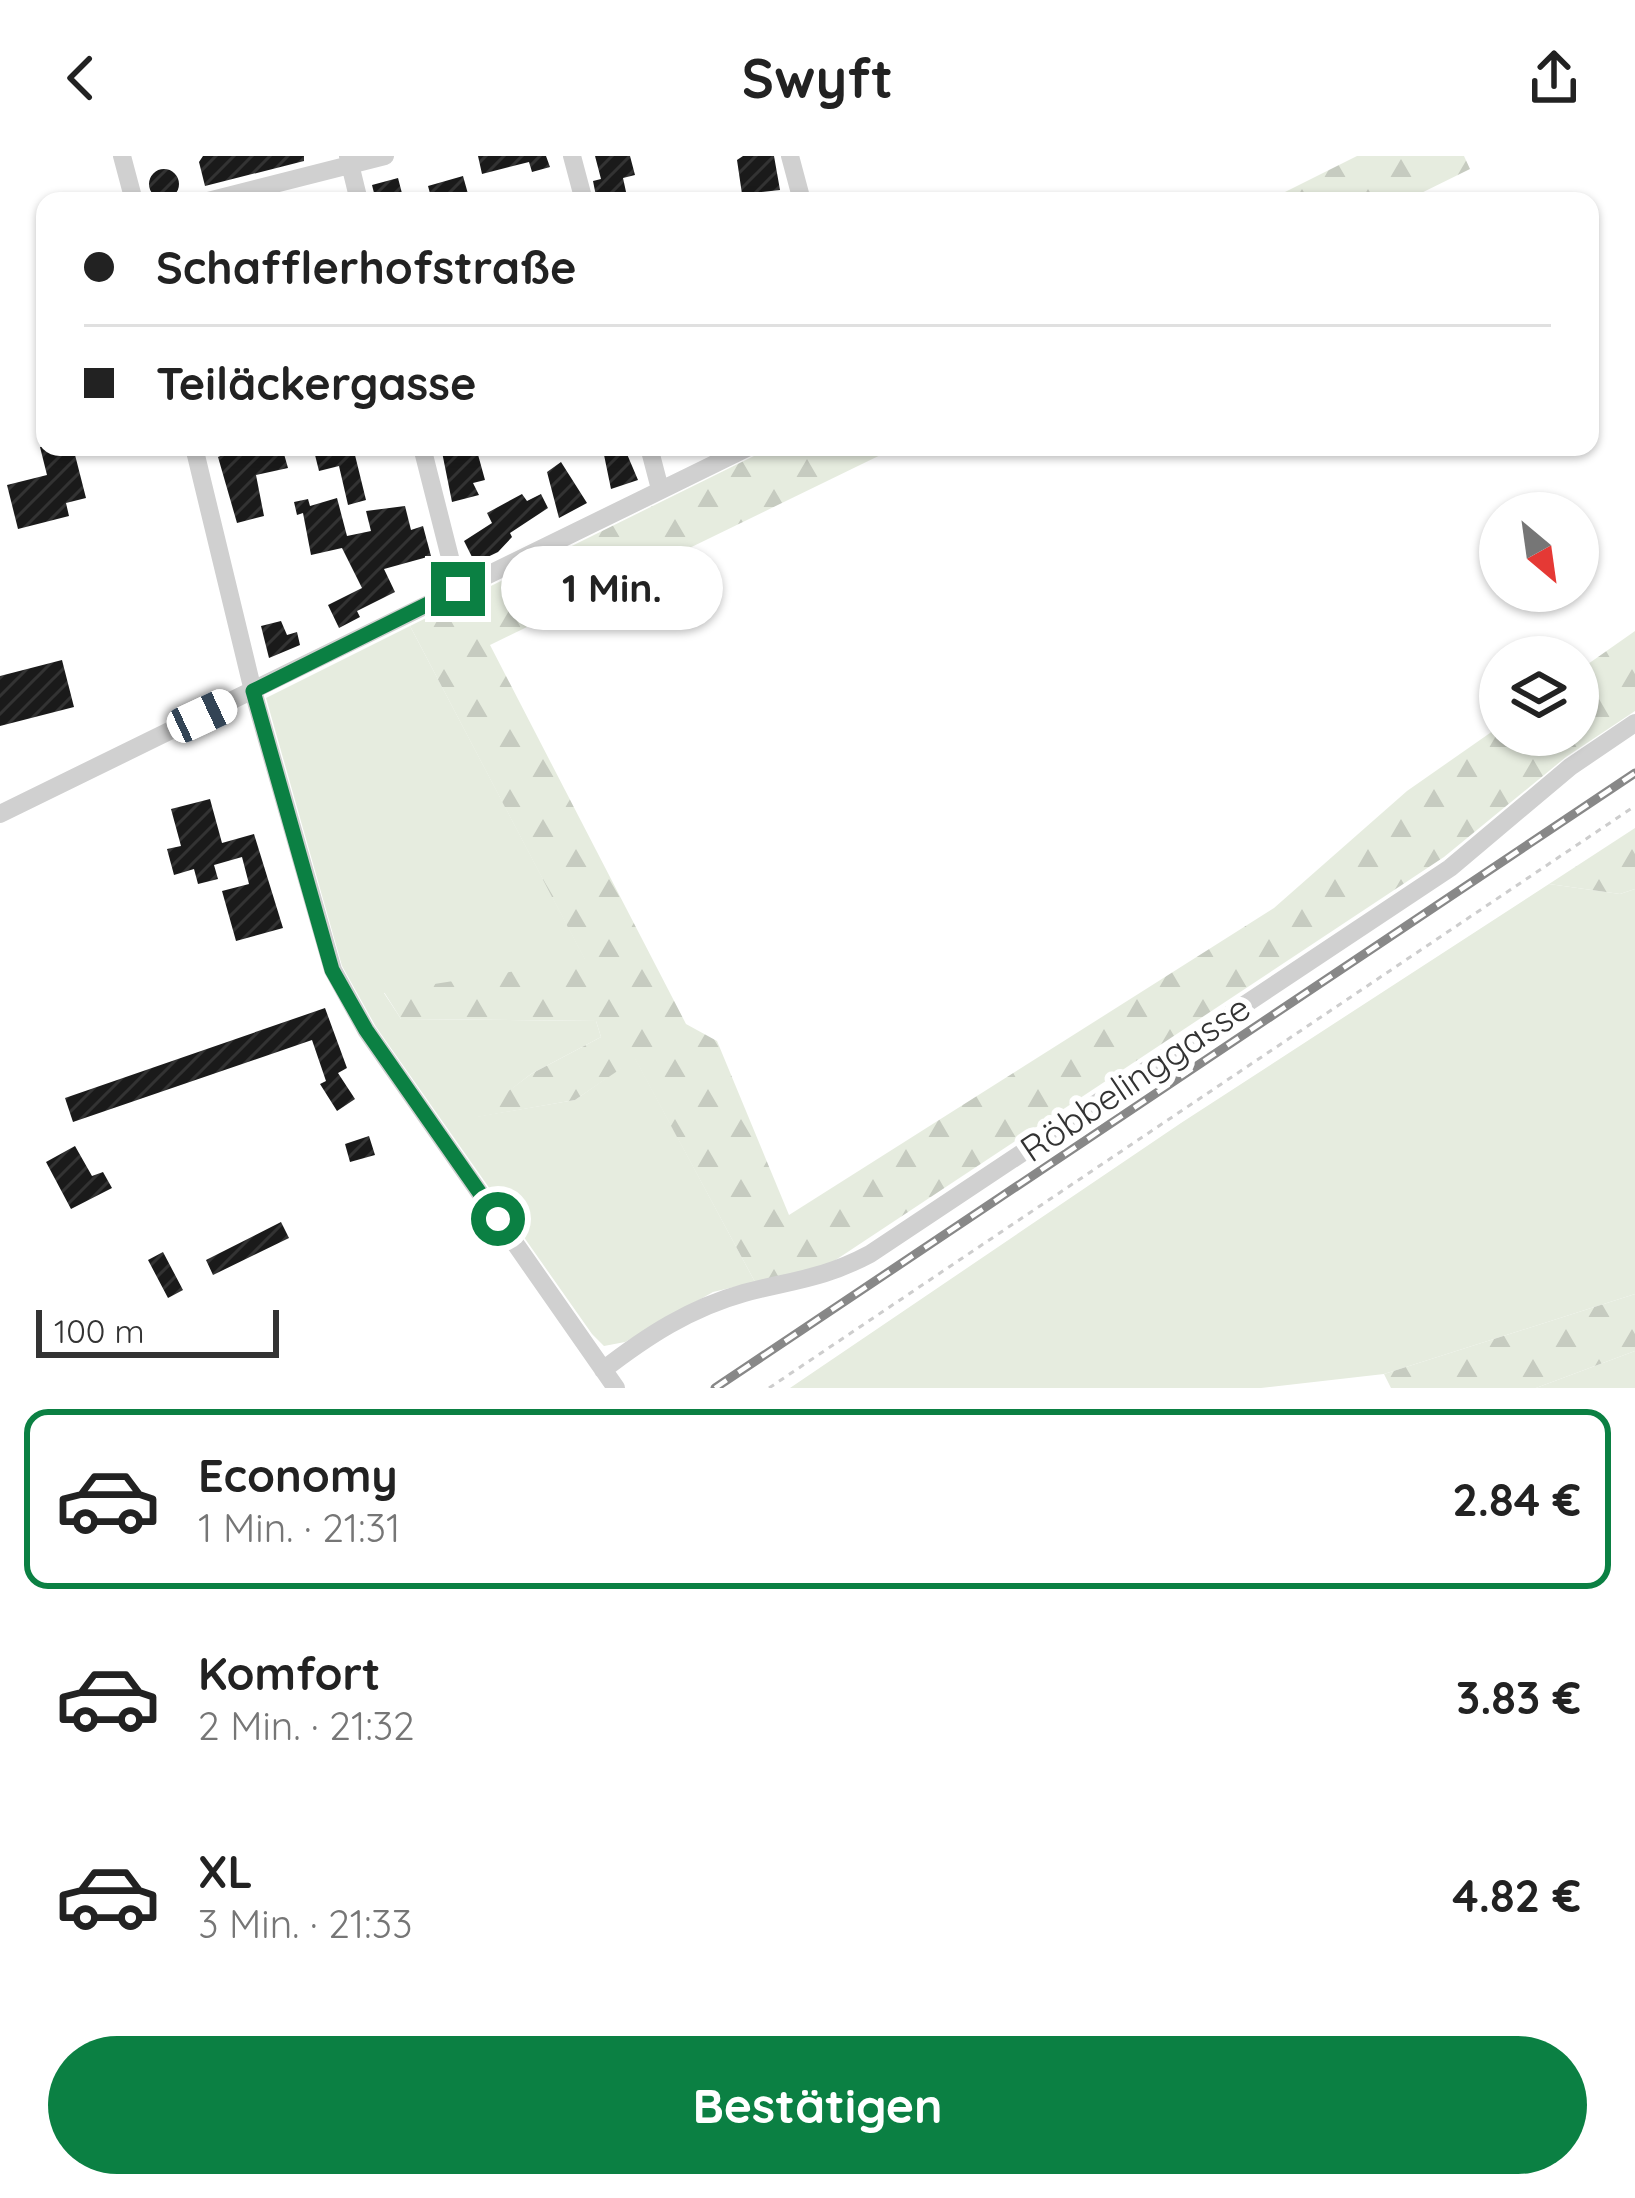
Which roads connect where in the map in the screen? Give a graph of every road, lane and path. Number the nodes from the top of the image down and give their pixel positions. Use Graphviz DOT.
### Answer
graph roads {
  1 [pos="122,156"];
  2 [pos="385,156"];
  3 [pos="572,156"];
  4 [pos="790,156"];
  5 [pos="349,160"];
  6 [pos="132,192"];
  7 [pos="239,192"];
  8 [pos="357,192"];
  9 [pos="582,192"];
  10 [pos="800,192"];
  11 [pos="196,456"];
  12 [pos="424,456"];
  13 [pos="651,456"];
  14 [pos="730,456"];
  15 [pos="660,489"];
  16 [pos="458,589"];
  17 [pos="253,691"];
  18 [pos="1635,723"];
  19 [pos="1635,806"];
  20 [pos="0,814"];
  21 [pos="603,1370"];
  22 [pos="616,1388"];
  23 [pos="769,1388"];
  1 -- 6 [label="street"];
  2 -- 5 [label="street"];
  3 -- 9 [label="street"];
  4 -- 10 [label="street"];
  5 -- 7 [label="street"];
  5 -- 8 [label="street"];
  11 -- 17 [label="street"];
  12 -- 16 [label="street"];
  13 -- 15 [label="street"];
  14 -- 15 [label="street"];
  15 -- 16 [label="street"];
  16 -- 17 [label="street"];
  17 -- 20 [label="street"];
  17 -- 21 [label="street"];
  18 -- 21 [label="street, Röbbelinggasse"];
  19 -- 23 [label="path"];
  21 -- 22 [label="street"];
}
